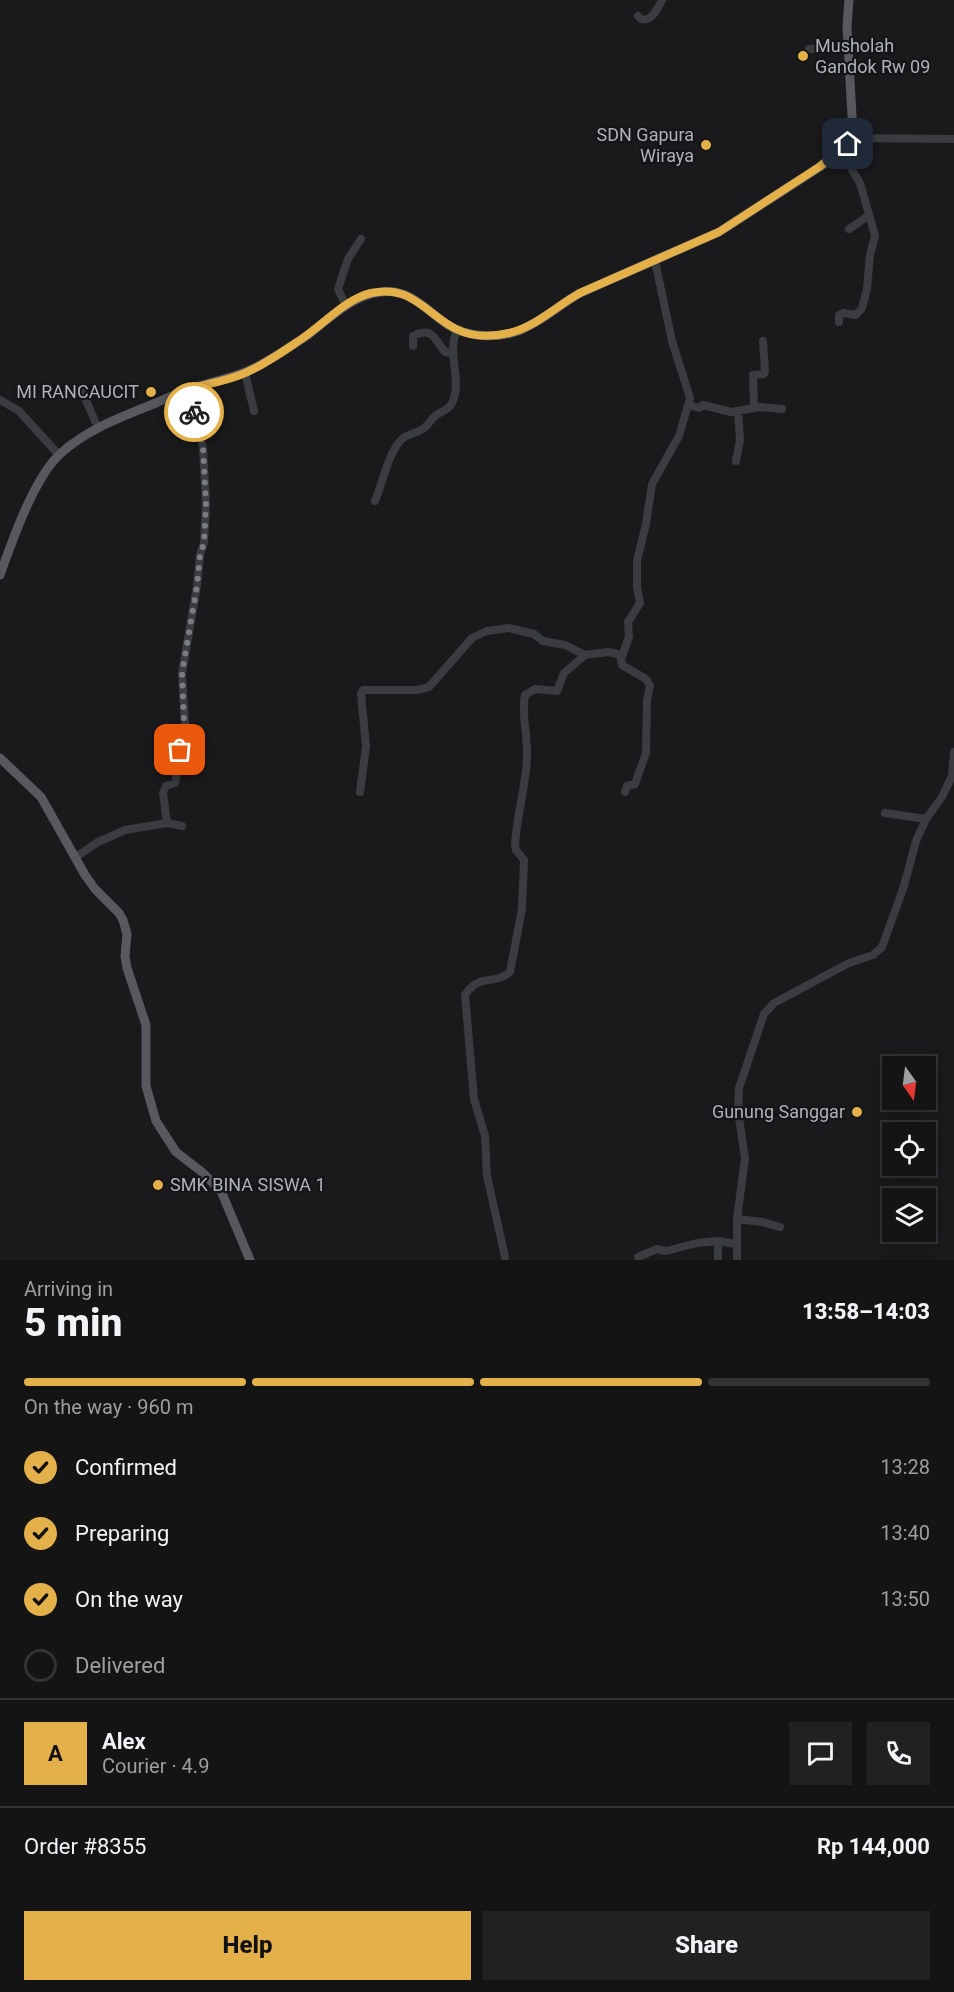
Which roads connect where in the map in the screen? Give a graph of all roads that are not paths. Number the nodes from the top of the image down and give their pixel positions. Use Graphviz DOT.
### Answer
graph roads {
  1 [pos="662,0"];
  2 [pos="849,0"];
  3 [pos="638,16"];
  4 [pos="809,49"];
  5 [pos="849,49"];
  6 [pos="852,138"];
  7 [pos="954,139"];
  8 [pos="841,152"];
  9 [pos="868,216"];
  10 [pos="849,229"];
  11 [pos="361,239"];
  12 [pos="655,261"];
  13 [pos="346,306"];
  14 [pos="838,322"];
  15 [pos="458,330"];
  16 [pos="764,340"];
  17 [pos="413,346"];
  18 [pos="452,353"];
  19 [pos="244,373"];
  20 [pos="81,389"];
  21 [pos="188,389"];
  22 [pos="0,400"];
  23 [pos="689,405"];
  24 [pos="754,408"];
  25 [pos="782,409"];
  26 [pos="254,411"];
  27 [pos="738,411"];
  28 [pos="98,428"];
  29 [pos="59,455"];
  30 [pos="736,461"];
  31 [pos="375,501"];
  32 [pos="0,575"];
  33 [pos="585,655"];
  34 [pos="622,655"];
  35 [pos="954,752"];
  36 [pos="0,758"];
  37 [pos="360,792"];
  38 [pos="625,792"];
  39 [pos="885,813"];
  40 [pos="926,819"];
  41 [pos="167,823"];
  42 [pos="182,826"];
  43 [pos="76,857"];
  44 [pos="737,1219"];
  45 [pos="780,1227"];
  46 [pos="718,1241"];
  47 [pos="736,1244"];
  48 [pos="505,1257"];
  49 [pos="638,1257"];
  50 [pos="250,1260"];
  51 [pos="717,1260"];
  52 [pos="737,1260"];
  1 -- 3 [label="street"];
  2 -- 5 [label="main road"];
  4 -- 5 [label="street"];
  5 -- 6 [label="main road"];
  6 -- 7 [label="street"];
  6 -- 8 [label="main road"];
  8 -- 9 [label="street"];
  8 -- 12 [label="main road"];
  9 -- 10 [label="street"];
  9 -- 14 [label="street"];
  11 -- 13 [label="street"];
  12 -- 15 [label="main road"];
  12 -- 23 [label="street"];
  13 -- 15 [label="main road"];
  13 -- 19 [label="main road"];
  15 -- 18 [label="street"];
  16 -- 24 [label="street"];
  17 -- 18 [label="street"];
  18 -- 31 [label="street"];
  19 -- 21 [label="main road"];
  19 -- 26 [label="street"];
  20 -- 28 [label="street"];
  21 -- 28 [label="main road"];
  21 -- 41 [label="street"];
  22 -- 29 [label="street"];
  23 -- 27 [label="street"];
  23 -- 34 [label="street"];
  24 -- 25 [label="street"];
  24 -- 27 [label="street"];
  27 -- 30 [label="street"];
  28 -- 29 [label="main road"];
  29 -- 32 [label="main road"];
  33 -- 34 [label="street"];
  33 -- 37 [label="street"];
  33 -- 48 [label="street"];
  34 -- 38 [label="street"];
  35 -- 40 [label="street"];
  36 -- 43 [label="main road"];
  39 -- 40 [label="street"];
  40 -- 44 [label="street"];
  41 -- 42 [label="street"];
  41 -- 43 [label="street"];
  43 -- 50 [label="main road"];
  44 -- 45 [label="street"];
  44 -- 47 [label="street"];
  46 -- 47 [label="street"];
  46 -- 49 [label="street"];
  46 -- 51 [label="street"];
  47 -- 52 [label="street"];
}
